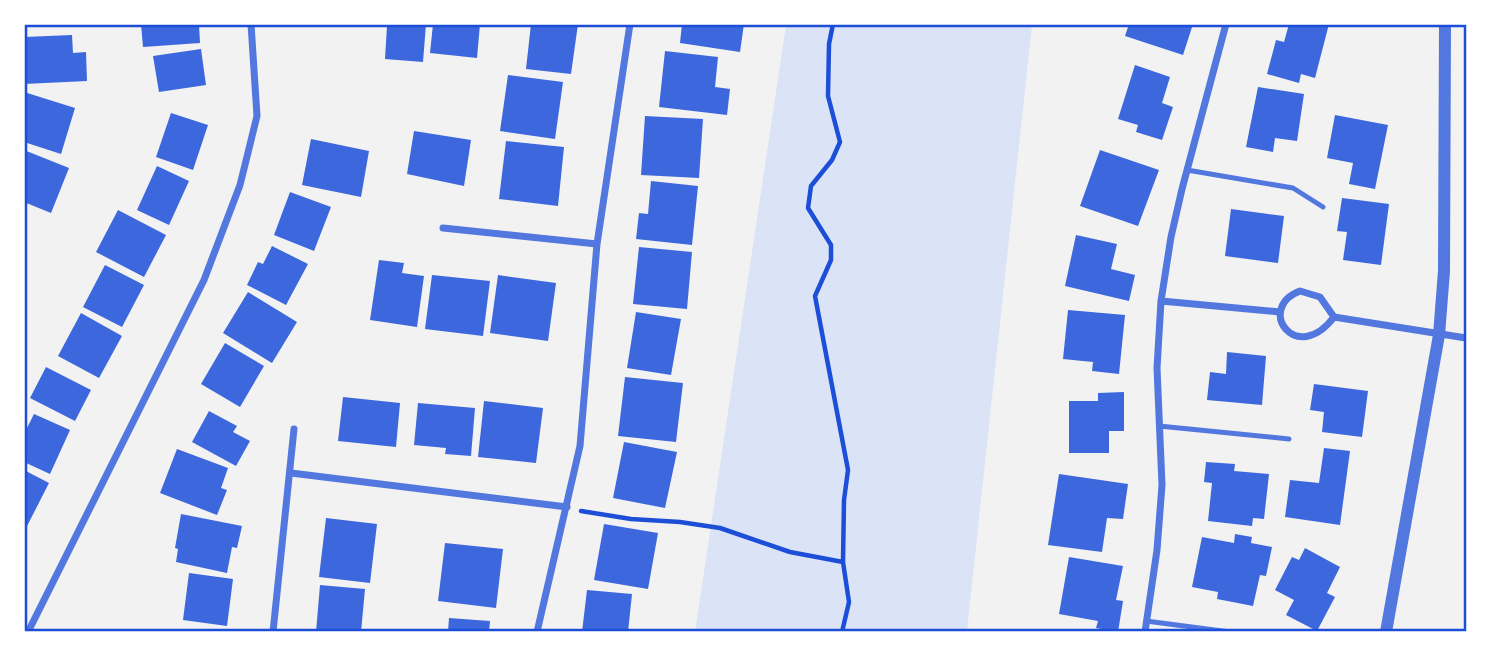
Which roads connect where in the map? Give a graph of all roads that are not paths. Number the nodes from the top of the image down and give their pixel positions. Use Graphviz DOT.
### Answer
graph roads {
  1 [pos="251,24"];
  2 [pos="630,24"];
  3 [pos="1226,24"];
  4 [pos="1445,24"];
  5 [pos="1188,170"];
  6 [pos="1323,207"];
  7 [pos="443,228"];
  8 [pos="597,244"];
  9 [pos="1161,301"];
  10 [pos="1280,312"];
  11 [pos="1334,317"];
  12 [pos="1439,335"];
  13 [pos="1466,338"];
  14 [pos="1159,426"];
  15 [pos="294,429"];
  16 [pos="1289,439"];
  17 [pos="291,472"];
  18 [pos="567,507"];
  19 [pos="1146,621"];
  20 [pos="28,632"];
  21 [pos="273,632"];
  22 [pos="537,632"];
  23 [pos="1145,632"];
  24 [pos="1230,632"];
  25 [pos="1387,632"];
  1 -- 20 [label="street"];
  2 -- 8 [label="street"];
  3 -- 5 [label="street"];
  4 -- 12 [label="street"];
  5 -- 6 [label="lane"];
  5 -- 9 [label="street"];
  7 -- 8 [label="street"];
  8 -- 18 [label="street"];
  9 -- 10 [label="street"];
  9 -- 14 [label="street"];
  10 -- 11 [label="street"];
  10 -- 11 [label="street"];
  11 -- 12 [label="street"];
  12 -- 13 [label="street"];
  12 -- 25 [label="street"];
  14 -- 16 [label="lane"];
  14 -- 19 [label="street"];
  15 -- 17 [label="street"];
  17 -- 18 [label="street"];
  17 -- 21 [label="street"];
  18 -- 22 [label="street"];
  19 -- 23 [label="street"];
  19 -- 24 [label="lane"];
}
